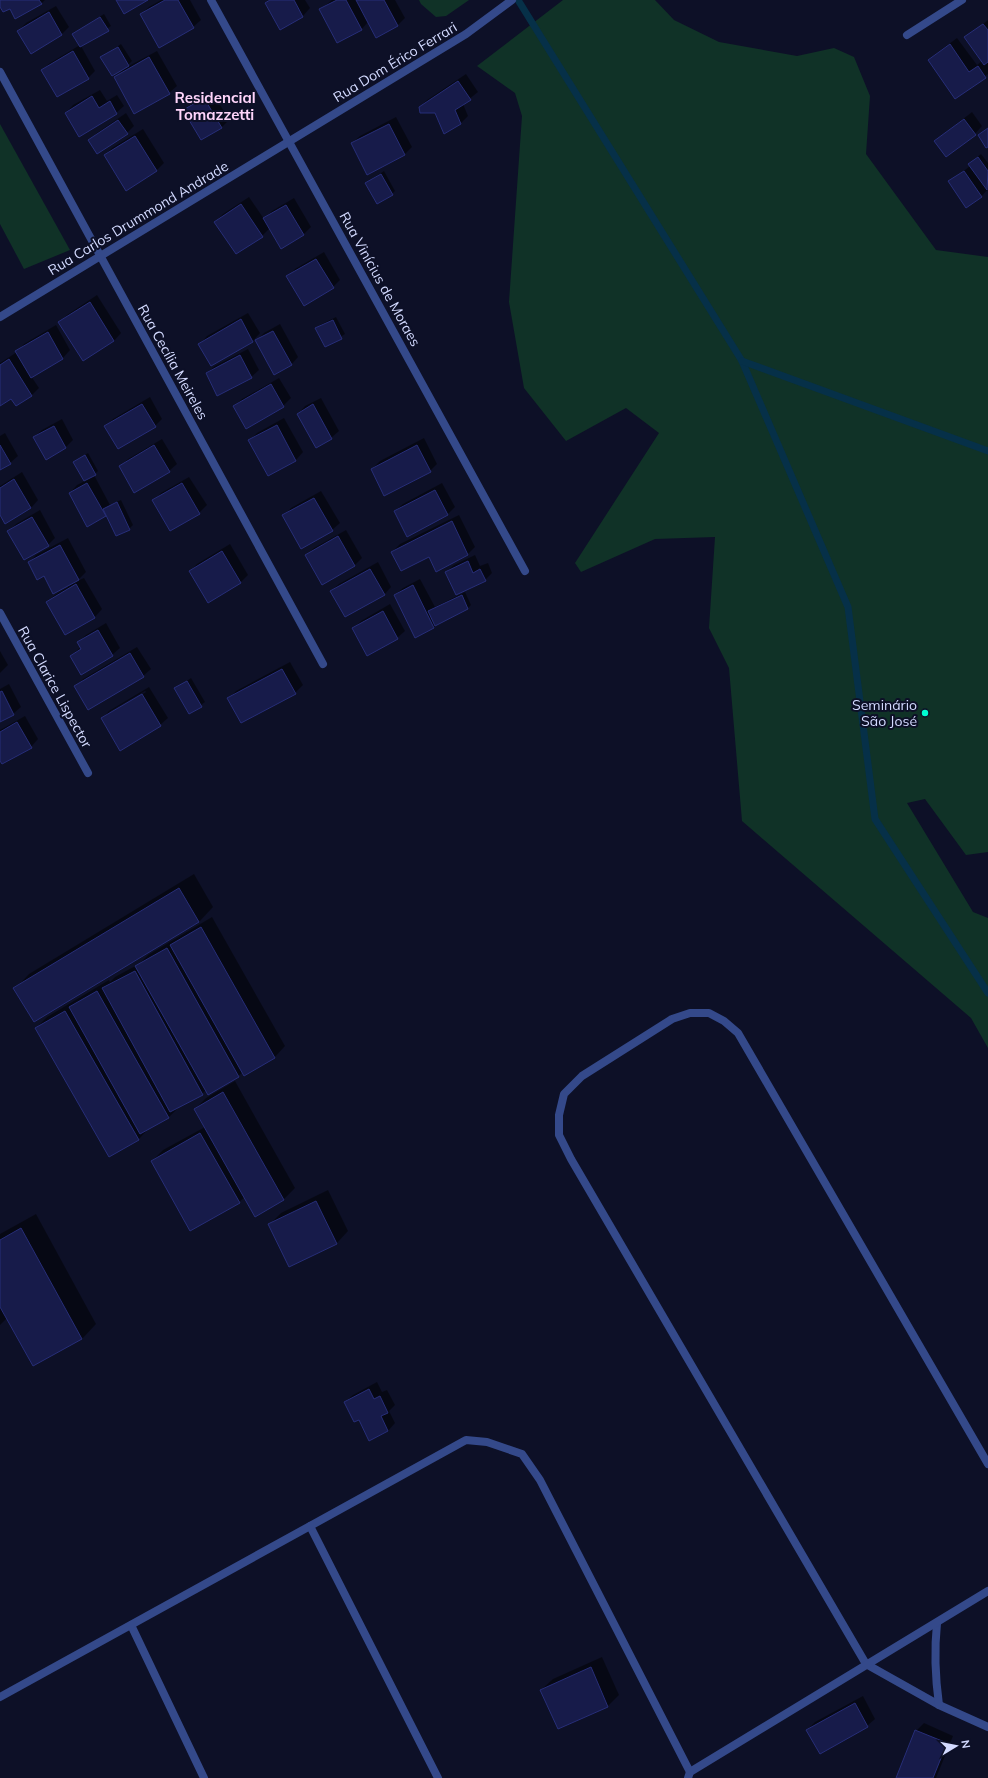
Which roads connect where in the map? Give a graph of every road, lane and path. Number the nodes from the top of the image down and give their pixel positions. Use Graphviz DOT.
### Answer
graph roads {
  1 [pos="211,0"];
  2 [pos="512,0"];
  3 [pos="962,0"];
  4 [pos="907,35"];
  5 [pos="0,72"];
  6 [pos="289,141"];
  7 [pos="100,256"];
  8 [pos="0,317"];
  9 [pos="525,571"];
  10 [pos="0,613"];
  11 [pos="322,664"];
  12 [pos="88,773"];
  13 [pos="988,1464"];
  14 [pos="310,1526"];
  15 [pos="988,1591"];
  16 [pos="938,1623"];
  17 [pos="131,1625"];
  18 [pos="866,1664"];
  19 [pos="0,1697"];
  20 [pos="939,1705"];
  21 [pos="988,1727"];
  22 [pos="689,1775"];
  23 [pos="204,1778"];
  24 [pos="438,1778"];
  1 -- 6 [label="street, Rua Vinícius de Moraes"];
  2 -- 6 [label="street, Rua Dom Érico Ferrari"];
  3 -- 4 [label="street"];
  5 -- 7 [label="street, Rua Cecília Meireles"];
  6 -- 7 [label="street, Rua Carlos Drummond Andrade"];
  6 -- 9 [label="street, Rua Vinícius de Moraes"];
  7 -- 8 [label="street, Rua Carlos Drummond Andrade"];
  7 -- 11 [label="street, Rua Cecília Meireles"];
  10 -- 12 [label="street, Rua Clarice Lispector"];
  13 -- 18 [label="street"];
  14 -- 17 [label="street"];
  14 -- 22 [label="street"];
  14 -- 24 [label="street"];
  15 -- 16 [label="street"];
  16 -- 18 [label="street"];
  16 -- 20 [label="street"];
  17 -- 19 [label="street"];
  17 -- 23 [label="street"];
  18 -- 20 [label="street"];
  18 -- 22 [label="street"];
  20 -- 21 [label="street"];
}
